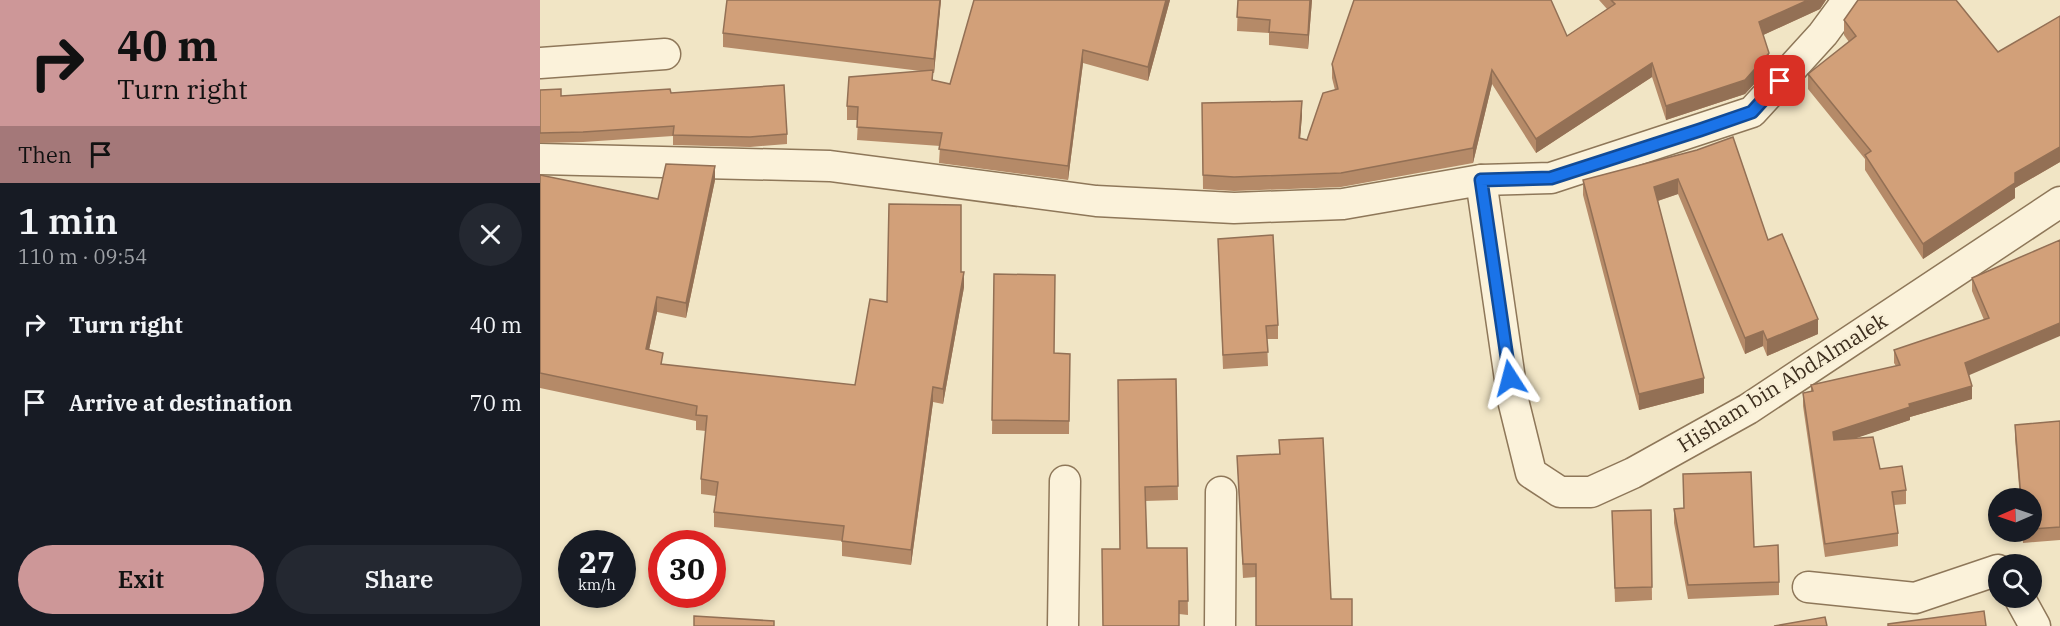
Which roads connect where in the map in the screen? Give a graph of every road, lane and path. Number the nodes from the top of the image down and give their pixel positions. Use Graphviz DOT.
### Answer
graph roads {
  1 [pos="1848,0"];
  2 [pos="665,54"];
  3 [pos="540,63"];
  4 [pos="540,159"];
  5 [pos="1481,180"];
  6 [pos="2060,202"];
  7 [pos="1065,481"];
  8 [pos="1221,492"];
  9 [pos="1988,573"];
  10 [pos="1808,587"];
  11 [pos="2025,608"];
  12 [pos="1063,626"];
  13 [pos="1220,626"];
  14 [pos="2035,626"];
  1 -- 5 [label="street"];
  2 -- 3 [label="street"];
  4 -- 5 [label="street"];
  5 -- 6 [label="street, Hisham bin AbdAlmalek"];
  7 -- 12 [label="street"];
  8 -- 13 [label="street"];
  9 -- 10 [label="street"];
  11 -- 14 [label="street"];
}
